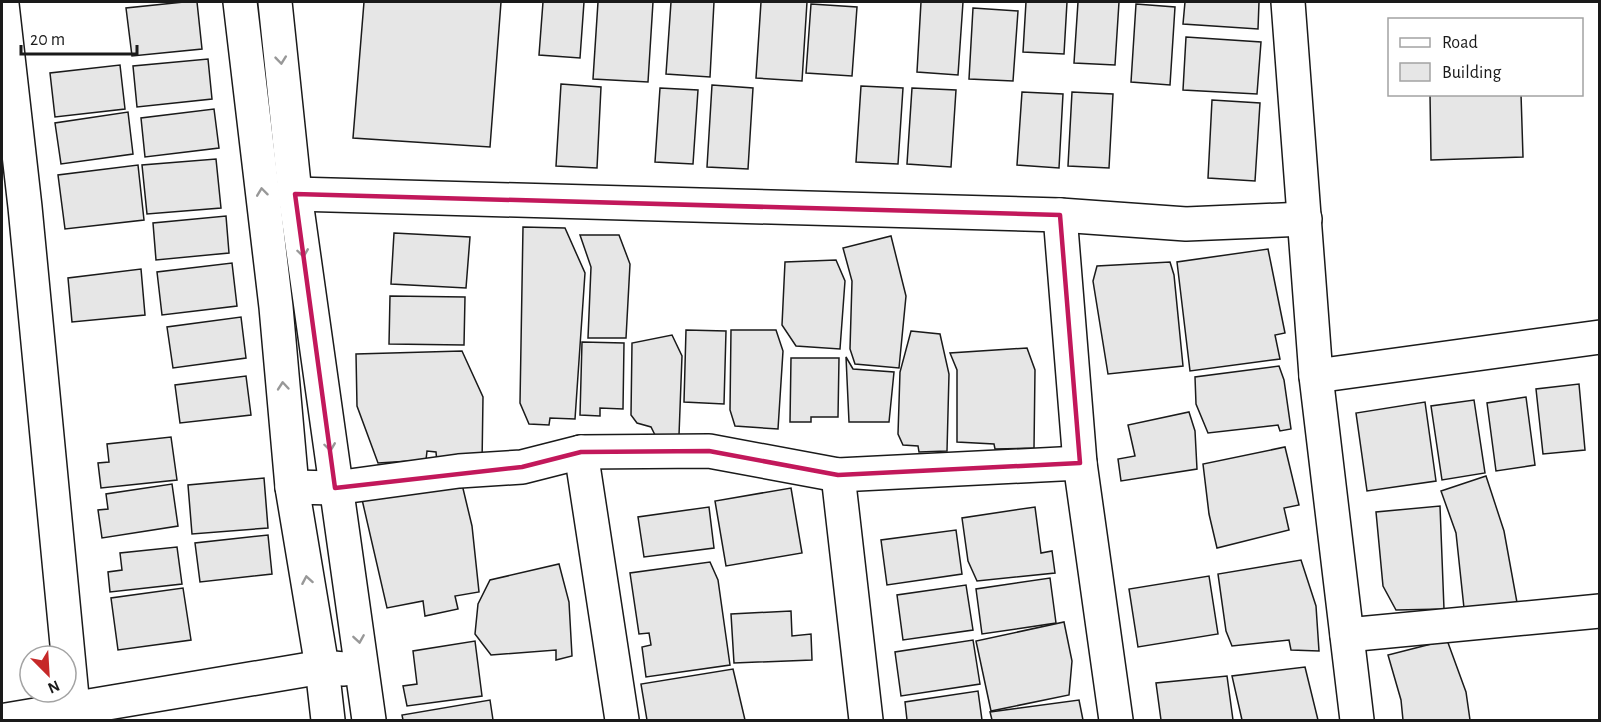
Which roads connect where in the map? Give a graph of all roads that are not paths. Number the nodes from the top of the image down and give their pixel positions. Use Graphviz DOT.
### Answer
graph roads {
  1 [pos="240,2"];
  2 [pos="275,2"];
  3 [pos="1288,2"];
  4 [pos="2,3"];
  5 [pos="295,194"];
  6 [pos="13,207"];
  7 [pos="1060,215"];
  8 [pos="1305,219"];
  9 [pos="1599,337"];
  10 [pos="1316,376"];
  11 [pos="581,452"];
  12 [pos="1080,463"];
  13 [pos="838,475"];
  14 [pos="292,487"];
  15 [pos="335,488"];
  16 [pos="1599,611"];
  17 [pos="1347,634"];
  18 [pos="322,667"];
  19 [pos="364,671"];
  20 [pos="73,707"];
  21 [pos="6,720"];
  22 [pos="328,720"];
  23 [pos="369,720"];
  24 [pos="622,720"];
  25 [pos="866,720"];
  26 [pos="1116,720"];
  27 [pos="1358,720"];
  14 -- 1 [label="street, one-way"];
  2 -- 5 [label="street, one-way"];
  3 -- 8 [label="street"];
  4 -- 6 [label="street"];
  5 -- 7 [label="street"];
  5 -- 15 [label="street, one-way"];
  6 -- 20 [label="street"];
  7 -- 8 [label="street"];
  7 -- 12 [label="street"];
  8 -- 10 [label="street"];
  9 -- 10 [label="street"];
  10 -- 17 [label="street"];
  11 -- 13 [label="street"];
  11 -- 15 [label="street"];
  11 -- 24 [label="street"];
  12 -- 13 [label="street"];
  12 -- 26 [label="street"];
  13 -- 25 [label="street"];
  14 -- 15 [label="street"];
  18 -- 14 [label="street, one-way"];
  15 -- 19 [label="street, one-way"];
  16 -- 17 [label="street"];
  17 -- 27 [label="street"];
  18 -- 19 [label="street"];
  18 -- 20 [label="street"];
  18 -- 22 [label="street"];
  19 -- 23 [label="street"];
  20 -- 21 [label="street"];
}
